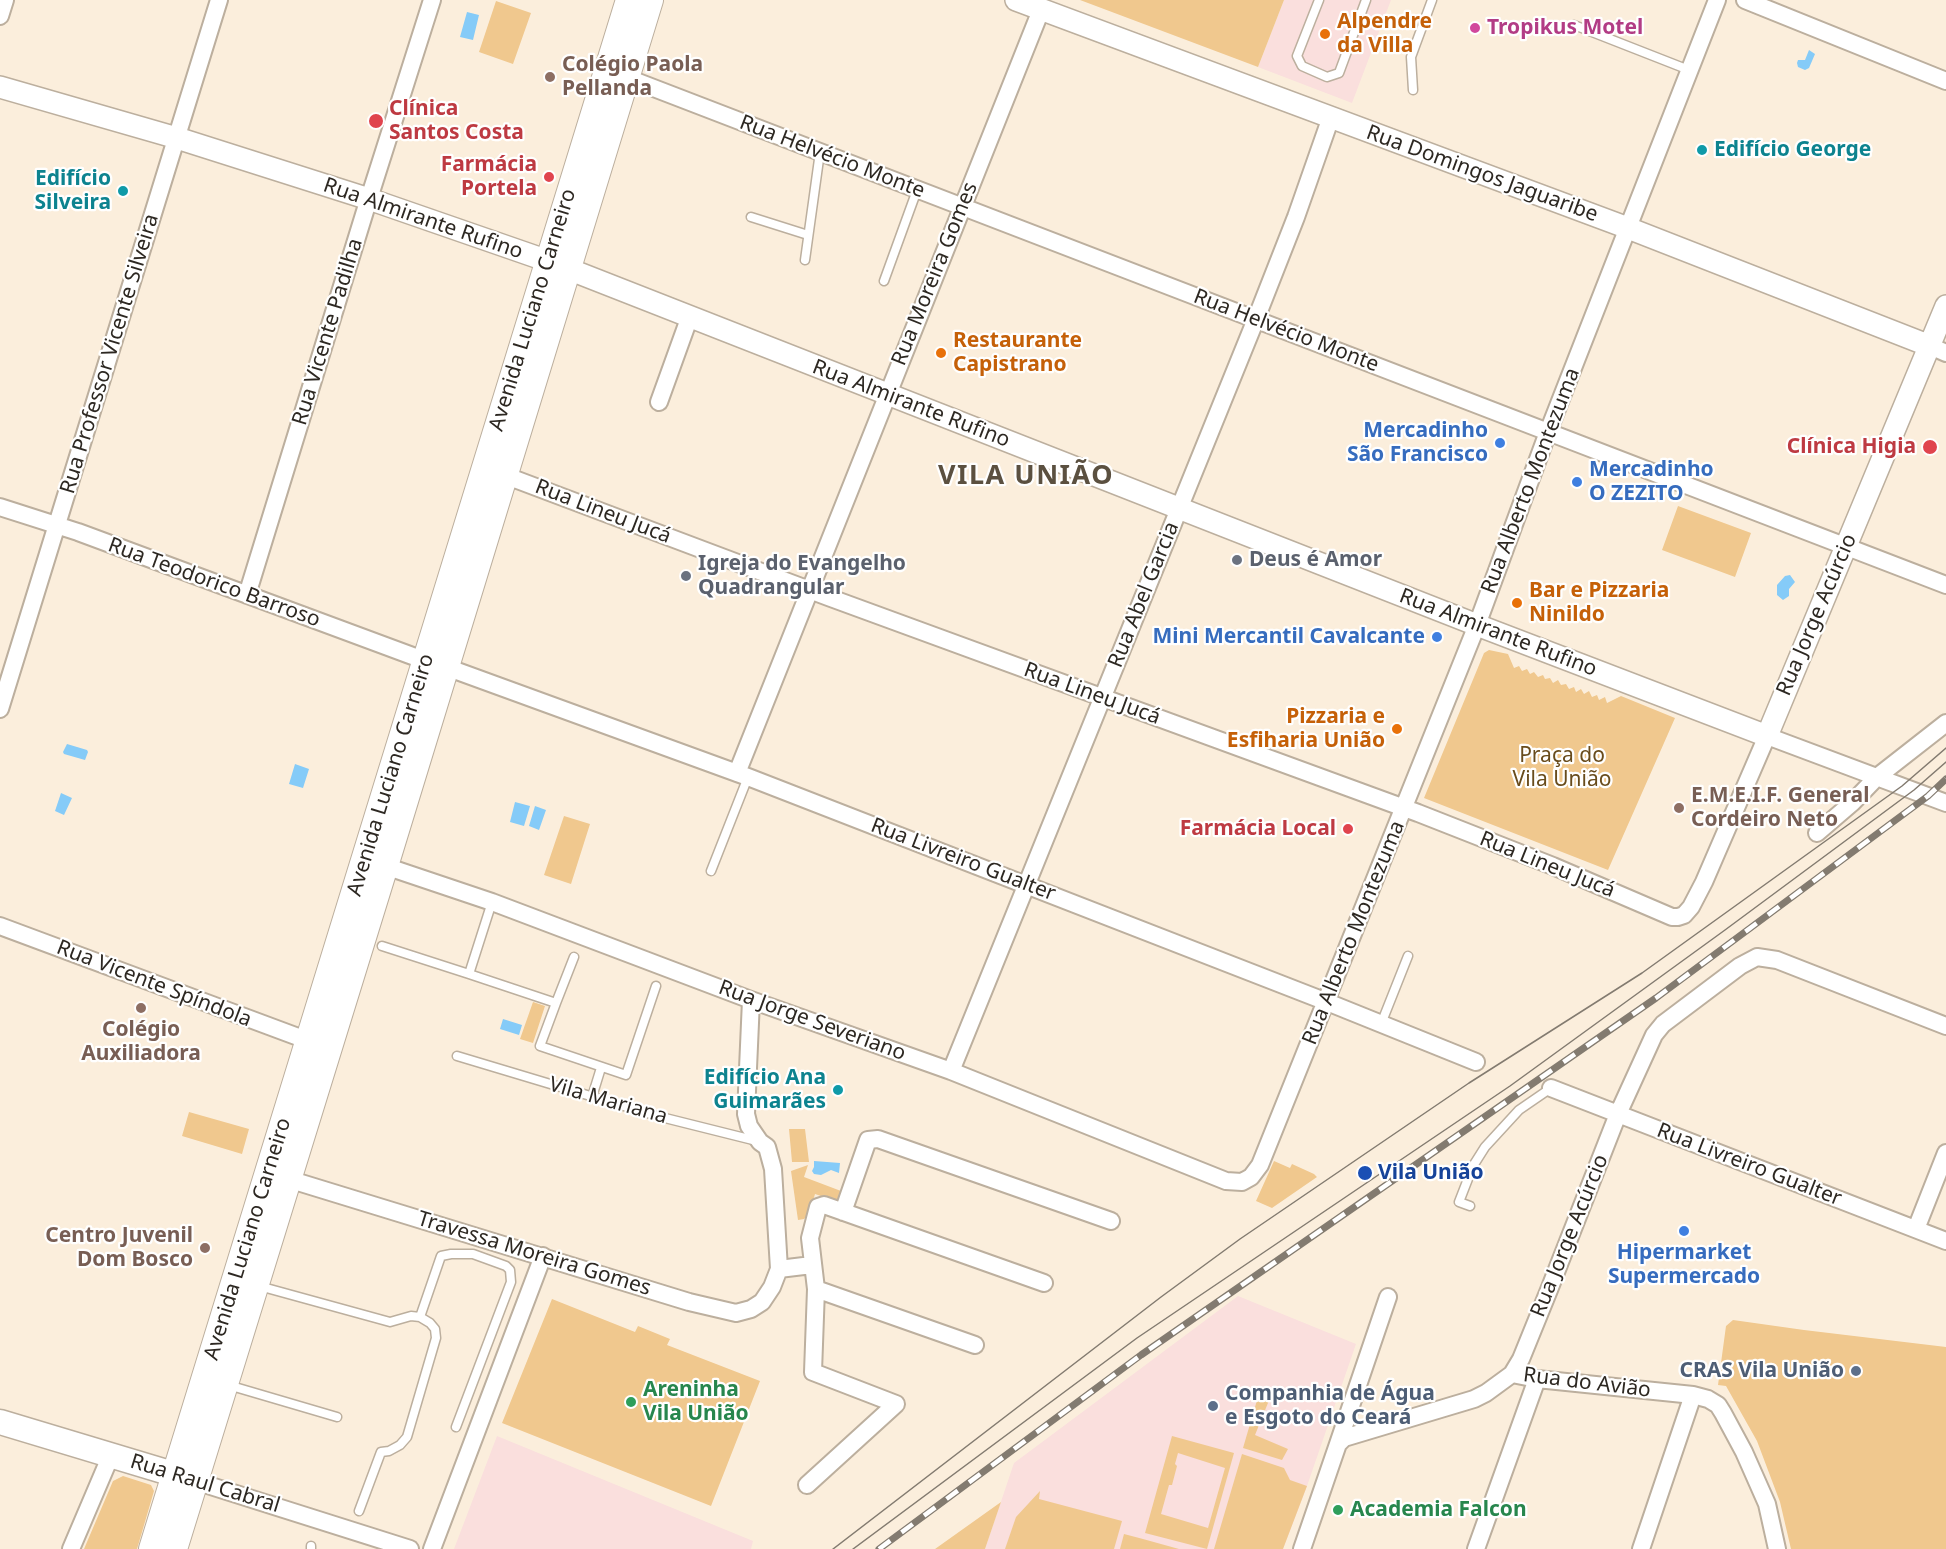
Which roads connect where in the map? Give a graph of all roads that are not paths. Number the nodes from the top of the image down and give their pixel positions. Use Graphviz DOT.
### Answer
graph roads {
  1 [pos="5,0"];
  2 [pos="219,0"];
  3 [pos="432,0"];
  4 [pos="629,0"];
  5 [pos="650,0"];
  6 [pos="1016,0"];
  7 [pos="1319,0"];
  8 [pos="1366,0"];
  9 [pos="1431,0"];
  10 [pos="1717,0"];
  11 [pos="1745,0"];
  12 [pos="1041,10"];
  13 [pos="0,16"];
  14 [pos="1574,25"];
  15 [pos="1689,70"];
  16 [pos="625,77"];
  17 [pos="1946,81"];
  18 [pos="0,87"];
  19 [pos="1413,90"];
  20 [pos="1331,117"];
  21 [pos="177,138"];
  22 [pos="820,152"];
  23 [pos="917,190"];
  24 [pos="369,199"];
  25 [pos="962,207"];
  26 [pos="751,217"];
  27 [pos="1628,228"];
  28 [pos="808,235"];
  29 [pos="805,260"];
  30 [pos="559,265"];
  31 [pos="884,281"];
  32 [pos="1946,306"];
  33 [pos="690,316"];
  34 [pos="1256,319"];
  35 [pos="1938,350"];
  36 [pos="887,394"];
  37 [pos="659,402"];
  38 [pos="1548,432"];
  39 [pos="504,475"];
  40 [pos="0,507"];
  41 [pos="1180,508"];
  42 [pos="57,525"];
  43 [pos="1846,547"];
  44 [pos="1946,585"];
  45 [pos="810,591"];
  46 [pos="247,595"];
  47 [pos="1477,625"];
  48 [pos="436,664"];
  49 [pos="1102,698"];
  50 [pos="0,709"];
  51 [pos="1946,723"];
  52 [pos="1767,736"];
  53 [pos="742,775"];
  54 [pos="1877,777"];
  55 [pos="1946,803"];
  56 [pos="1403,808"];
  57 [pos="1816,833"];
  58 [pos="385,866"];
  59 [pos="711,871"];
  60 [pos="1027,885"];
  61 [pos="492,902"];
  62 [pos="1678,917"];
  63 [pos="0,926"];
  64 [pos="382,946"];
  65 [pos="1408,956"];
  66 [pos="574,957"];
  67 [pos="469,974"];
  68 [pos="656,986"];
  69 [pos="751,1000"];
  70 [pos="1327,1002"];
  71 [pos="556,1003"];
  72 [pos="1382,1024"];
  73 [pos="1946,1026"];
  74 [pos="309,1041"];
  75 [pos="457,1056"];
  76 [pos="1476,1062"];
  77 [pos="600,1071"];
  78 [pos="951,1071"];
  79 [pos="1551,1089"];
  80 [pos="592,1097"];
  81 [pos="1618,1114"];
  82 [pos="760,1142"];
  83 [pos="1946,1153"];
  84 [pos="288,1179"];
  85 [pos="1236,1183"];
  86 [pos="1470,1206"];
  87 [pos="843,1212"];
  88 [pos="1112,1221"];
  89 [pos="1916,1229"];
  90 [pos="1946,1240"];
  91 [pos="543,1256"];
  92 [pos="812,1265"];
  93 [pos="779,1269"];
  94 [pos="1044,1283"];
  95 [pos="256,1285"];
  96 [pos="816,1288"];
  97 [pos="1388,1297"];
  98 [pos="420,1317"];
  99 [pos="975,1345"];
  100 [pos="1512,1374"];
  101 [pos="1537,1380"];
  102 [pos="225,1385"];
  103 [pos="1693,1395"];
  104 [pos="337,1417"];
  105 [pos="0,1422"];
  106 [pos="456,1427"];
  107 [pos="1338,1444"];
  108 [pos="111,1455"];
  109 [pos="185,1477"];
  110 [pos="807,1485"];
  111 [pos="359,1511"];
  112 [pos="70,1549"];
  113 [pos="152,1549"];
  114 [pos="174,1549"];
  115 [pos="410,1549"];
  116 [pos="432,1549"];
  117 [pos="1302,1549"];
  118 [pos="1476,1549"];
  119 [pos="1641,1549"];
  120 [pos="1777,1549"];
  1 -- 13 [label="street"];
  2 -- 21 [label="street, Rua Professor Vicente Silveira"];
  3 -- 24 [label="street, Rua Vicente Padilha"];
  4 -- 30 [label="main road, Avenida Luciano Carneiro"];
  5 -- 16 [label="main road, Avenida Luciano Carneiro"];
  6 -- 12 [label="street, Rua Domingos Jaguaribe"];
  7 -- 8 [label="lane"];
  9 -- 19 [label="lane"];
  10 -- 15 [label="street, Rua Alberto Montezuma"];
  11 -- 17 [label="street"];
  12 -- 20 [label="street, Rua Domingos Jaguaribe"];
  12 -- 25 [label="street, Rua Moreira Gomes"];
  14 -- 15 [label="lane"];
  15 -- 27 [label="street, Rua Alberto Montezuma"];
  16 -- 22 [label="street, Rua Helvécio Monte"];
  16 -- 30 [label="main road, Avenida Luciano Carneiro"];
  18 -- 21 [label="street, Rua Almirante Rufino"];
  20 -- 27 [label="street, Rua Domingos Jaguaribe"];
  20 -- 34 [label="street, Rua Abel Garcia"];
  21 -- 24 [label="street, Rua Almirante Rufino"];
  21 -- 42 [label="street, Rua Professor Vicente Silveira"];
  22 -- 23 [label="street, Rua Helvécio Monte"];
  22 -- 28 [label="lane"];
  23 -- 25 [label="street, Rua Helvécio Monte"];
  23 -- 31 [label="lane"];
  24 -- 30 [label="street, Rua Almirante Rufino"];
  24 -- 46 [label="street, Rua Vicente Padilha"];
  25 -- 34 [label="street, Rua Helvécio Monte"];
  25 -- 36 [label="street, Rua Moreira Gomes"];
  26 -- 28 [label="lane"];
  27 -- 35 [label="street, Rua Domingos Jaguaribe"];
  27 -- 38 [label="street, Rua Alberto Montezuma"];
  28 -- 29 [label="lane"];
  30 -- 33 [label="street, Rua Almirante Rufino"];
  30 -- 39 [label="main road, Avenida Luciano Carneiro"];
  30 -- 48 [label="main road, Avenida Luciano Carneiro"];
  32 -- 35 [label="street, Rua Jorge Acúrcio"];
  33 -- 36 [label="street, Rua Almirante Rufino"];
  33 -- 37 [label="street"];
  34 -- 38 [label="street, Rua Helvécio Monte"];
  34 -- 41 [label="street, Rua Abel Garcia"];
  35 -- 43 [label="street, Rua Jorge Acúrcio"];
  36 -- 41 [label="street, Rua Almirante Rufino"];
  36 -- 45 [label="street, Rua Moreira Gomes"];
  38 -- 43 [label="street, Rua Helvécio Monte"];
  38 -- 47 [label="street, Rua Alberto Montezuma"];
  39 -- 45 [label="street, Rua Lineu Jucá"];
  39 -- 48 [label="main road, Avenida Luciano Carneiro"];
  40 -- 42 [label="street, Rua Teodorico Barroso"];
  41 -- 47 [label="street, Rua Almirante Rufino"];
  41 -- 49 [label="street, Rua Abel Garcia"];
  42 -- 46 [label="street, Rua Teodorico Barroso"];
  42 -- 50 [label="street, Rua Professor Vicente Silveira"];
  43 -- 44 [label="street, Rua Helvécio Monte"];
  43 -- 52 [label="street, Rua Jorge Acúrcio"];
  45 -- 49 [label="street, Rua Lineu Jucá"];
  45 -- 53 [label="street, Rua Moreira Gomes"];
  46 -- 48 [label="street, Rua Teodorico Barroso"];
  47 -- 52 [label="street, Rua Almirante Rufino"];
  47 -- 56 [label="street, Rua Alberto Montezuma"];
  48 -- 53 [label="street, Rua Livreiro Gualter"];
  48 -- 58 [label="main road, Avenida Luciano Carneiro"];
  48 -- 74 [label="main road, Avenida Luciano Carneiro"];
  49 -- 56 [label="street, Rua Lineu Jucá"];
  49 -- 60 [label="street, Rua Abel Garcia"];
  51 -- 54 [label="street"];
  52 -- 54 [label="street, Rua Almirante Rufino"];
  52 -- 62 [label="street, Rua Jorge Acúrcio"];
  53 -- 59 [label="lane"];
  53 -- 60 [label="street, Rua Livreiro Gualter"];
  54 -- 55 [label="street, Rua Almirante Rufino"];
  54 -- 57 [label="street"];
  56 -- 62 [label="street, Rua Lineu Jucá"];
  56 -- 70 [label="street, Rua Alberto Montezuma"];
  58 -- 61 [label="street, Rua Jorge Severiano"];
  58 -- 84 [label="main road, Avenida Luciano Carneiro"];
  60 -- 70 [label="street, Rua Livreiro Gualter"];
  60 -- 78 [label="street, Rua Abel Garcia"];
  61 -- 67 [label="lane"];
  61 -- 69 [label="street, Rua Jorge Severiano"];
  63 -- 74 [label="street, Rua Vicente Spíndola"];
  64 -- 67 [label="lane"];
  65 -- 72 [label="lane"];
  66 -- 71 [label="lane"];
  67 -- 71 [label="lane"];
  68 -- 71 [label="lane"];
  69 -- 78 [label="street, Rua Jorge Severiano"];
  69 -- 82 [label="street"];
  70 -- 72 [label="street, Rua Livreiro Gualter"];
  70 -- 85 [label="street, Rua Alberto Montezuma"];
  72 -- 76 [label="street, Rua Livreiro Gualter"];
  73 -- 81 [label="street, Rua Jorge Acúrcio"];
  74 -- 109 [label="main road, Avenida Luciano Carneiro"];
  75 -- 80 [label="lane, Vila Mariana"];
  77 -- 80 [label="lane"];
  78 -- 85 [label="street, Rua Jorge Severiano"];
  79 -- 81 [label="street, Rua Livreiro Gualter"];
  79 -- 86 [label="lane"];
  80 -- 82 [label="lane, Vila Mariana"];
  81 -- 89 [label="street, Rua Livreiro Gualter"];
  81 -- 100 [label="street, Rua Jorge Acúrcio"];
  82 -- 93 [label="street"];
  83 -- 89 [label="street"];
  84 -- 91 [label="street, Travessa Moreira Gomes"];
  84 -- 95 [label="main road, Avenida Luciano Carneiro"];
  87 -- 88 [label="street"];
  87 -- 92 [label="street"];
  87 -- 94 [label="street"];
  89 -- 90 [label="street, Rua Livreiro Gualter"];
  91 -- 93 [label="street, Travessa Moreira Gomes"];
  91 -- 116 [label="street"];
  92 -- 93 [label="street"];
  92 -- 96 [label="street"];
  95 -- 98 [label="lane"];
  95 -- 102 [label="main road, Avenida Luciano Carneiro"];
  96 -- 99 [label="street"];
  96 -- 110 [label="street"];
  97 -- 107 [label="street"];
  98 -- 106 [label="lane"];
  98 -- 111 [label="lane"];
  100 -- 101 [label="street, Rua do Avião"];
  100 -- 107 [label="street, Rua Jorge Acúrcio"];
  101 -- 103 [label="street, Rua do Avião"];
  101 -- 118 [label="street"];
  102 -- 104 [label="lane"];
  102 -- 109 [label="main road, Avenida Luciano Carneiro"];
  103 -- 119 [label="street"];
  103 -- 120 [label="street, Rua do Avião"];
  105 -- 108 [label="main road, Rua Raul Cabral"];
  107 -- 117 [label="street"];
  108 -- 109 [label="main road, Rua Raul Cabral"];
  108 -- 112 [label="street"];
  109 -- 113 [label="main road, Avenida Luciano Carneiro"];
  109 -- 114 [label="main road, Avenida Luciano Carneiro"];
  109 -- 115 [label="street, Rua Raul Cabral"];
}
